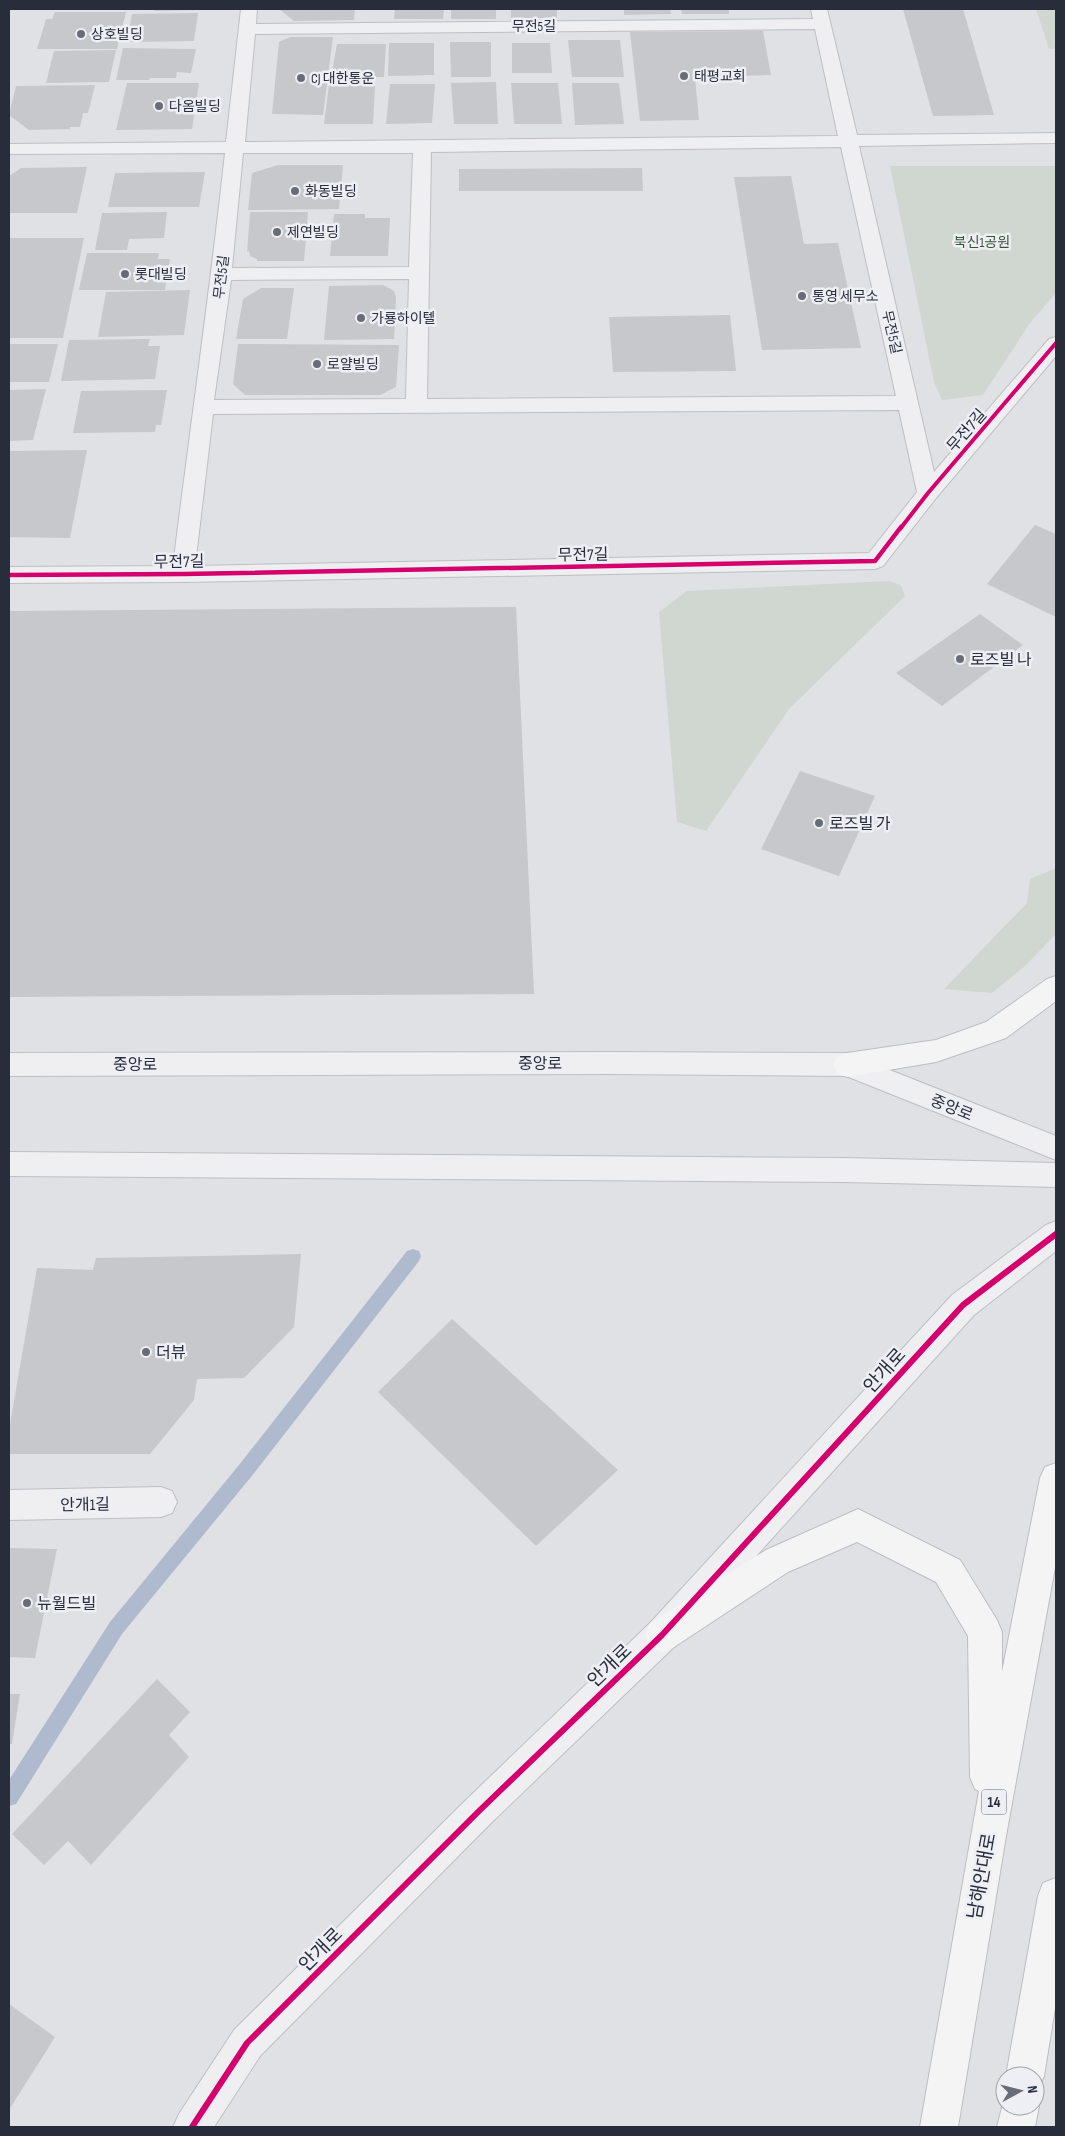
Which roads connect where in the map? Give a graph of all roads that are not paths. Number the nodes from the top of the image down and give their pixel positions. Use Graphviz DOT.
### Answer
graph roads {
  1 [pos="249,9"];
  2 [pos="820,16"];
  3 [pos="246,29"];
  4 [pos="1056,138"];
  5 [pos="848,142"];
  6 [pos="234,146"];
  7 [pos="422,147"];
  8 [pos="9,149"];
  9 [pos="420,273"];
  10 [pos="222,274"];
  11 [pos="1056,343"];
  12 [pos="909,403"];
  13 [pos="416,406"];
  14 [pos="203,407"];
  15 [pos="928,493"];
  16 [pos="183,574"];
  17 [pos="9,575"];
  18 [pos="1056,987"];
  19 [pos="9,1064"];
  20 [pos="847,1065"];
  21 [pos="1056,1148"];
  22 [pos="9,1164"];
  23 [pos="1056,1175"];
  24 [pos="1056,1234"];
  25 [pos="1056,1478"];
  26 [pos="161,1502"];
  27 [pos="9,1505"];
  28 [pos="662,1635"];
  29 [pos="988,1836"];
  30 [pos="1056,1896"];
  31 [pos="1027,2066"];
  32 [pos="192,2127"];
  33 [pos="939,2127"];
  1 -- 3 [label="street, 무전5길"];
  2 -- 3 [label="street, 무전5길"];
  2 -- 5 [label="street, 무전5길"];
  3 -- 6 [label="street, 무전5길"];
  4 -- 5 [label="street"];
  5 -- 7 [label="street"];
  5 -- 12 [label="street, 무전5길"];
  6 -- 7 [label="street"];
  6 -- 8 [label="street"];
  6 -- 10 [label="street, 무전5길"];
  7 -- 9 [label="street"];
  9 -- 10 [label="street"];
  9 -- 13 [label="street"];
  10 -- 14 [label="street, 무전5길"];
  11 -- 15 [label="street, 무전7길"];
  12 -- 13 [label="street"];
  12 -- 15 [label="street, 무전5길"];
  13 -- 14 [label="street"];
  14 -- 16 [label="street, 무전7길"];
  15 -- 16 [label="street, 무전7길"];
  16 -- 17 [label="street, 무전7길"];
  18 -- 20 [label="main road"];
  19 -- 20 [label="street, 중앙로"];
  20 -- 21 [label="street, 중앙로"];
  22 -- 23 [label="street"];
  24 -- 28 [label="street, 안개로"];
  25 -- 29 [label="main road, 남해안대로 / 14"];
  26 -- 27 [label="street, 안개1길"];
  28 -- 29 [label="main road"];
  28 -- 32 [label="street, 안개로"];
  29 -- 33 [label="main road, 남해안대로 / 14"];
  30 -- 31 [label="main road"];
}
